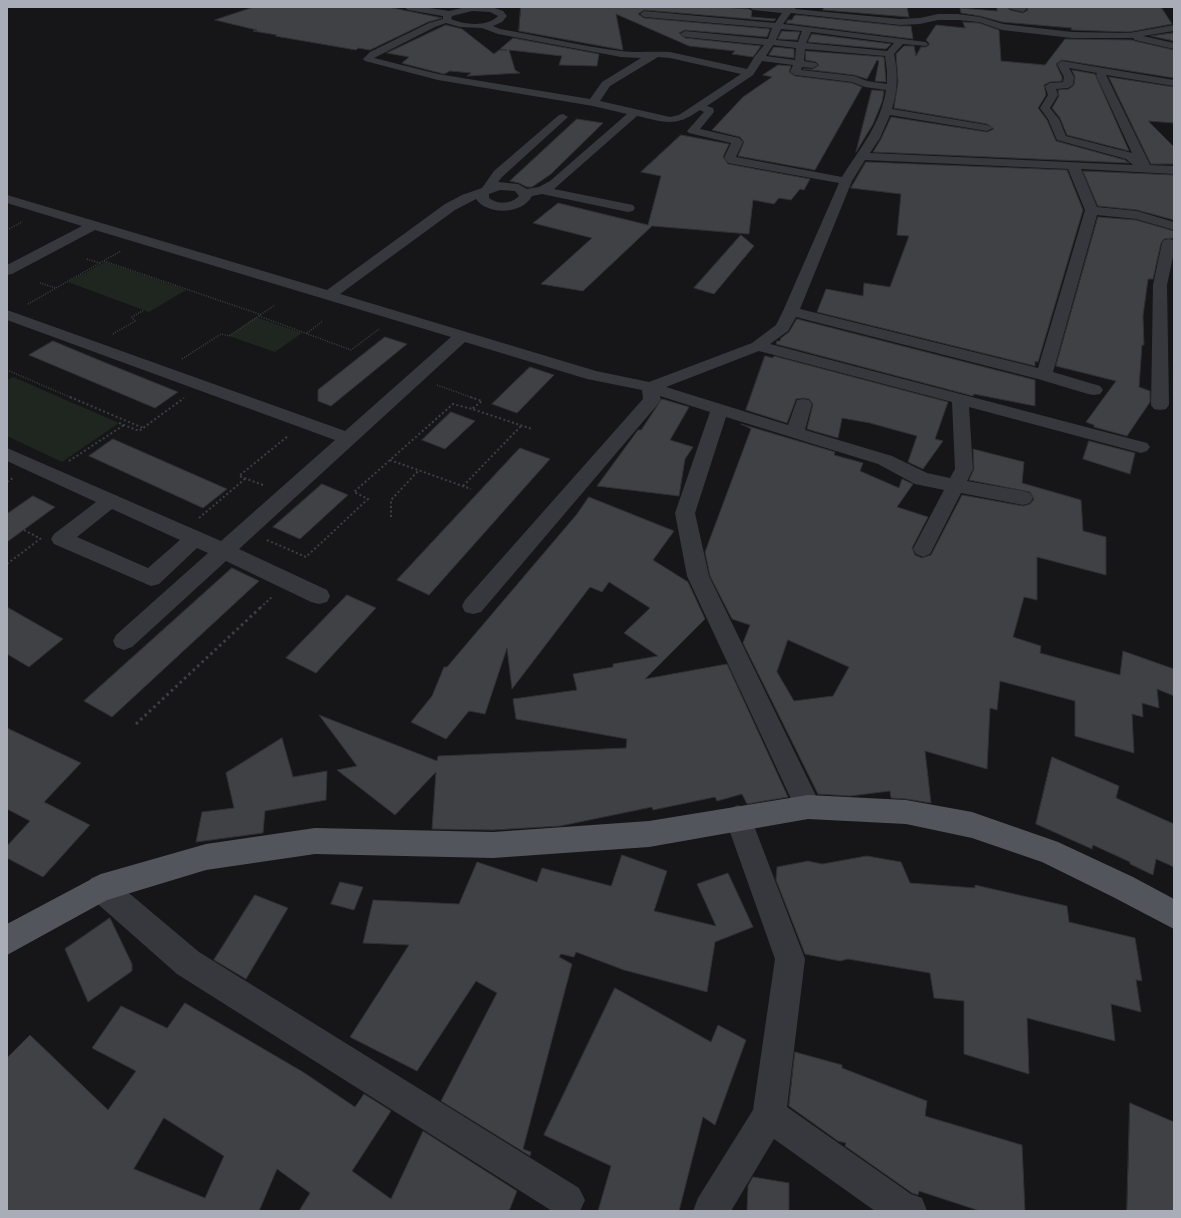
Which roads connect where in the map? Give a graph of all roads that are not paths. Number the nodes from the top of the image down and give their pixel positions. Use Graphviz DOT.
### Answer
graph roads {
  1 [pos="408,7"];
  2 [pos="650,7"];
  3 [pos="760,7"];
  4 [pos="927,7"];
  5 [pos="1013,7"];
  6 [pos="489,8"];
  7 [pos="791,9"];
  8 [pos="1023,9"];
  9 [pos="818,10"];
  10 [pos="675,11"];
  11 [pos="848,12"];
  12 [pos="447,14"];
  13 [pos="644,14"];
  14 [pos="700,15"];
  15 [pos="876,16"];
  16 [pos="938,17"];
  17 [pos="725,18"];
  18 [pos="928,19"];
  19 [pos="753,20"];
  20 [pos="900,22"];
  21 [pos="780,23"];
  22 [pos="662,25"];
  23 [pos="482,26"];
  24 [pos="1174,28"];
  25 [pos="808,29"];
  26 [pos="990,31"];
  27 [pos="837,32"];
  28 [pos="712,36"];
  29 [pos="867,36"];
  30 [pos="1129,36"];
  31 [pos="739,38"];
  32 [pos="902,40"];
  33 [pos="771,42"];
  34 [pos="923,44"];
  35 [pos="801,45"];
  36 [pos="1174,46"];
  37 [pos="829,48"];
  38 [pos="856,50"];
  39 [pos="621,54"];
  40 [pos="889,54"];
  41 [pos="651,56"];
  42 [pos="758,58"];
  43 [pos="1077,58"];
  44 [pos="799,63"];
  45 [pos="857,63"];
  46 [pos="828,67"];
  47 [pos="1104,72"];
  48 [pos="1166,72"];
  49 [pos="749,73"];
  50 [pos="1174,83"];
  51 [pos="606,84"];
  52 [pos="890,87"];
  53 [pos="593,103"];
  54 [pos="699,107"];
  55 [pos="887,110"];
  56 [pos="634,112"];
  57 [pos="563,117"];
  58 [pos="987,128"];
  59 [pos="861,156"];
  60 [pos="1073,166"];
  61 [pos="1145,168"];
  62 [pos="1174,170"];
  63 [pos="846,181"];
  64 [pos="542,190"];
  65 [pos="525,193"];
  66 [pos="486,195"];
  67 [pos="7,199"];
  68 [pos="628,208"];
  69 [pos="1092,210"];
  70 [pos="94,225"];
  71 [pos="1174,226"];
  72 [pos="1169,243"];
  73 [pos="7,271"];
  74 [pos="1167,286"];
  75 [pos="336,297"];
  76 [pos="791,311"];
  77 [pos="7,315"];
  78 [pos="463,335"];
  79 [pos="758,346"];
  80 [pos="1044,375"];
  81 [pos="650,387"];
  82 [pos="1094,390"];
  83 [pos="960,399"];
  84 [pos="803,404"];
  85 [pos="1160,405"];
  86 [pos="719,410"];
  87 [pos="795,433"];
  88 [pos="349,439"];
  89 [pos="1141,447"];
  90 [pos="12,462"];
  91 [pos="956,485"];
  92 [pos="1023,498"];
  93 [pos="111,500"];
  94 [pos="195,530"];
  95 [pos="924,549"];
  96 [pos="224,551"];
  97 [pos="319,596"];
  98 [pos="473,606"];
  99 [pos="124,642"];
  100 [pos="808,807"];
  101 [pos="738,818"];
  102 [pos="101,888"];
  103 [pos="1174,915"];
  104 [pos="7,940"];
  105 [pos="769,1115"];
  106 [pos="567,1200"];
  107 [pos="711,1211"];
  108 [pos="909,1211"];
  1 -- 12 [label="street"];
  2 -- 10 [label="street"];
  3 -- 7 [label="street"];
  3 -- 19 [label="street"];
  4 -- 16 [label="street"];
  5 -- 8 [label="street"];
  6 -- 12 [label="street"];
  6 -- 23 [label="street"];
  7 -- 9 [label="street"];
  7 -- 21 [label="street"];
  9 -- 11 [label="street"];
  9 -- 25 [label="street"];
  10 -- 13 [label="street"];
  10 -- 14 [label="street"];
  10 -- 22 [label="street"];
  11 -- 15 [label="street"];
  11 -- 27 [label="street"];
  12 -- 23 [label="street"];
  12 -- 53 [label="street"];
  14 -- 17 [label="street"];
  14 -- 28 [label="street"];
  15 -- 20 [label="street"];
  15 -- 29 [label="street"];
  16 -- 18 [label="street"];
  16 -- 30 [label="street"];
  17 -- 19 [label="street"];
  17 -- 28 [label="street"];
  18 -- 20 [label="street"];
  18 -- 26 [label="street"];
  19 -- 21 [label="street"];
  19 -- 31 [label="street"];
  20 -- 32 [label="street"];
  21 -- 25 [label="street"];
  21 -- 33 [label="street"];
  23 -- 39 [label="street"];
  24 -- 30 [label="street"];
  25 -- 27 [label="street"];
  25 -- 35 [label="street"];
  27 -- 29 [label="street"];
  27 -- 37 [label="street"];
  28 -- 31 [label="street"];
  29 -- 32 [label="street"];
  29 -- 38 [label="street"];
  30 -- 36 [label="street"];
  31 -- 33 [label="street"];
  32 -- 34 [label="street"];
  32 -- 40 [label="street"];
  33 -- 35 [label="street"];
  33 -- 42 [label="street"];
  35 -- 37 [label="street"];
  35 -- 44 [label="street"];
  37 -- 38 [label="street"];
  37 -- 46 [label="street"];
  38 -- 40 [label="street"];
  38 -- 45 [label="street"];
  39 -- 41 [label="street"];
  39 -- 51 [label="street"];
  40 -- 52 [label="street"];
  41 -- 49 [label="street"];
  41 -- 51 [label="street"];
  42 -- 44 [label="street"];
  42 -- 49 [label="street"];
  43 -- 48 [label="street"];
  44 -- 46 [label="street"];
  46 -- 52 [label="street"];
  47 -- 50 [label="street"];
  47 -- 61 [label="street"];
  47 -- 61 [label="street"];
  49 -- 54 [label="street"];
  51 -- 53 [label="street"];
  52 -- 55 [label="street"];
  53 -- 56 [label="street"];
  54 -- 56 [label="street"];
  54 -- 63 [label="street"];
  55 -- 58 [label="street"];
  55 -- 59 [label="street"];
  56 -- 64 [label="street"];
  57 -- 66 [label="street"];
  59 -- 60 [label="street"];
  59 -- 63 [label="street"];
  60 -- 61 [label="street"];
  60 -- 69 [label="street"];
  61 -- 62 [label="street"];
  63 -- 76 [label="street"];
  64 -- 65 [label="street"];
  64 -- 68 [label="street"];
  65 -- 66 [label="street"];
  65 -- 66 [label="street"];
  66 -- 75 [label="street"];
  67 -- 70 [label="street"];
  69 -- 71 [label="street"];
  69 -- 80 [label="street"];
  70 -- 73 [label="street"];
  70 -- 75 [label="street"];
  72 -- 74 [label="street"];
  74 -- 85 [label="street"];
  75 -- 78 [label="street"];
  76 -- 79 [label="street"];
  76 -- 80 [label="street"];
  77 -- 88 [label="street"];
  78 -- 81 [label="street"];
  78 -- 88 [label="street"];
  79 -- 81 [label="street"];
  79 -- 83 [label="street"];
  80 -- 82 [label="street"];
  81 -- 86 [label="street"];
  81 -- 98 [label="street"];
  83 -- 89 [label="street"];
  83 -- 91 [label="street"];
  84 -- 87 [label="street"];
  86 -- 87 [label="street"];
  86 -- 100 [label="street"];
  87 -- 91 [label="street"];
  88 -- 96 [label="street"];
  90 -- 93 [label="street"];
  91 -- 92 [label="street"];
  91 -- 95 [label="street"];
  93 -- 94 [label="street"];
  93 -- 94 [label="street"];
  94 -- 96 [label="street"];
  96 -- 97 [label="street"];
  96 -- 99 [label="street"];
  100 -- 101 [label="main road"];
  100 -- 103 [label="main road"];
  101 -- 102 [label="main road"];
  101 -- 105 [label="street"];
  102 -- 104 [label="main road"];
  102 -- 106 [label="street"];
  105 -- 107 [label="street"];
  105 -- 108 [label="street"];
}
